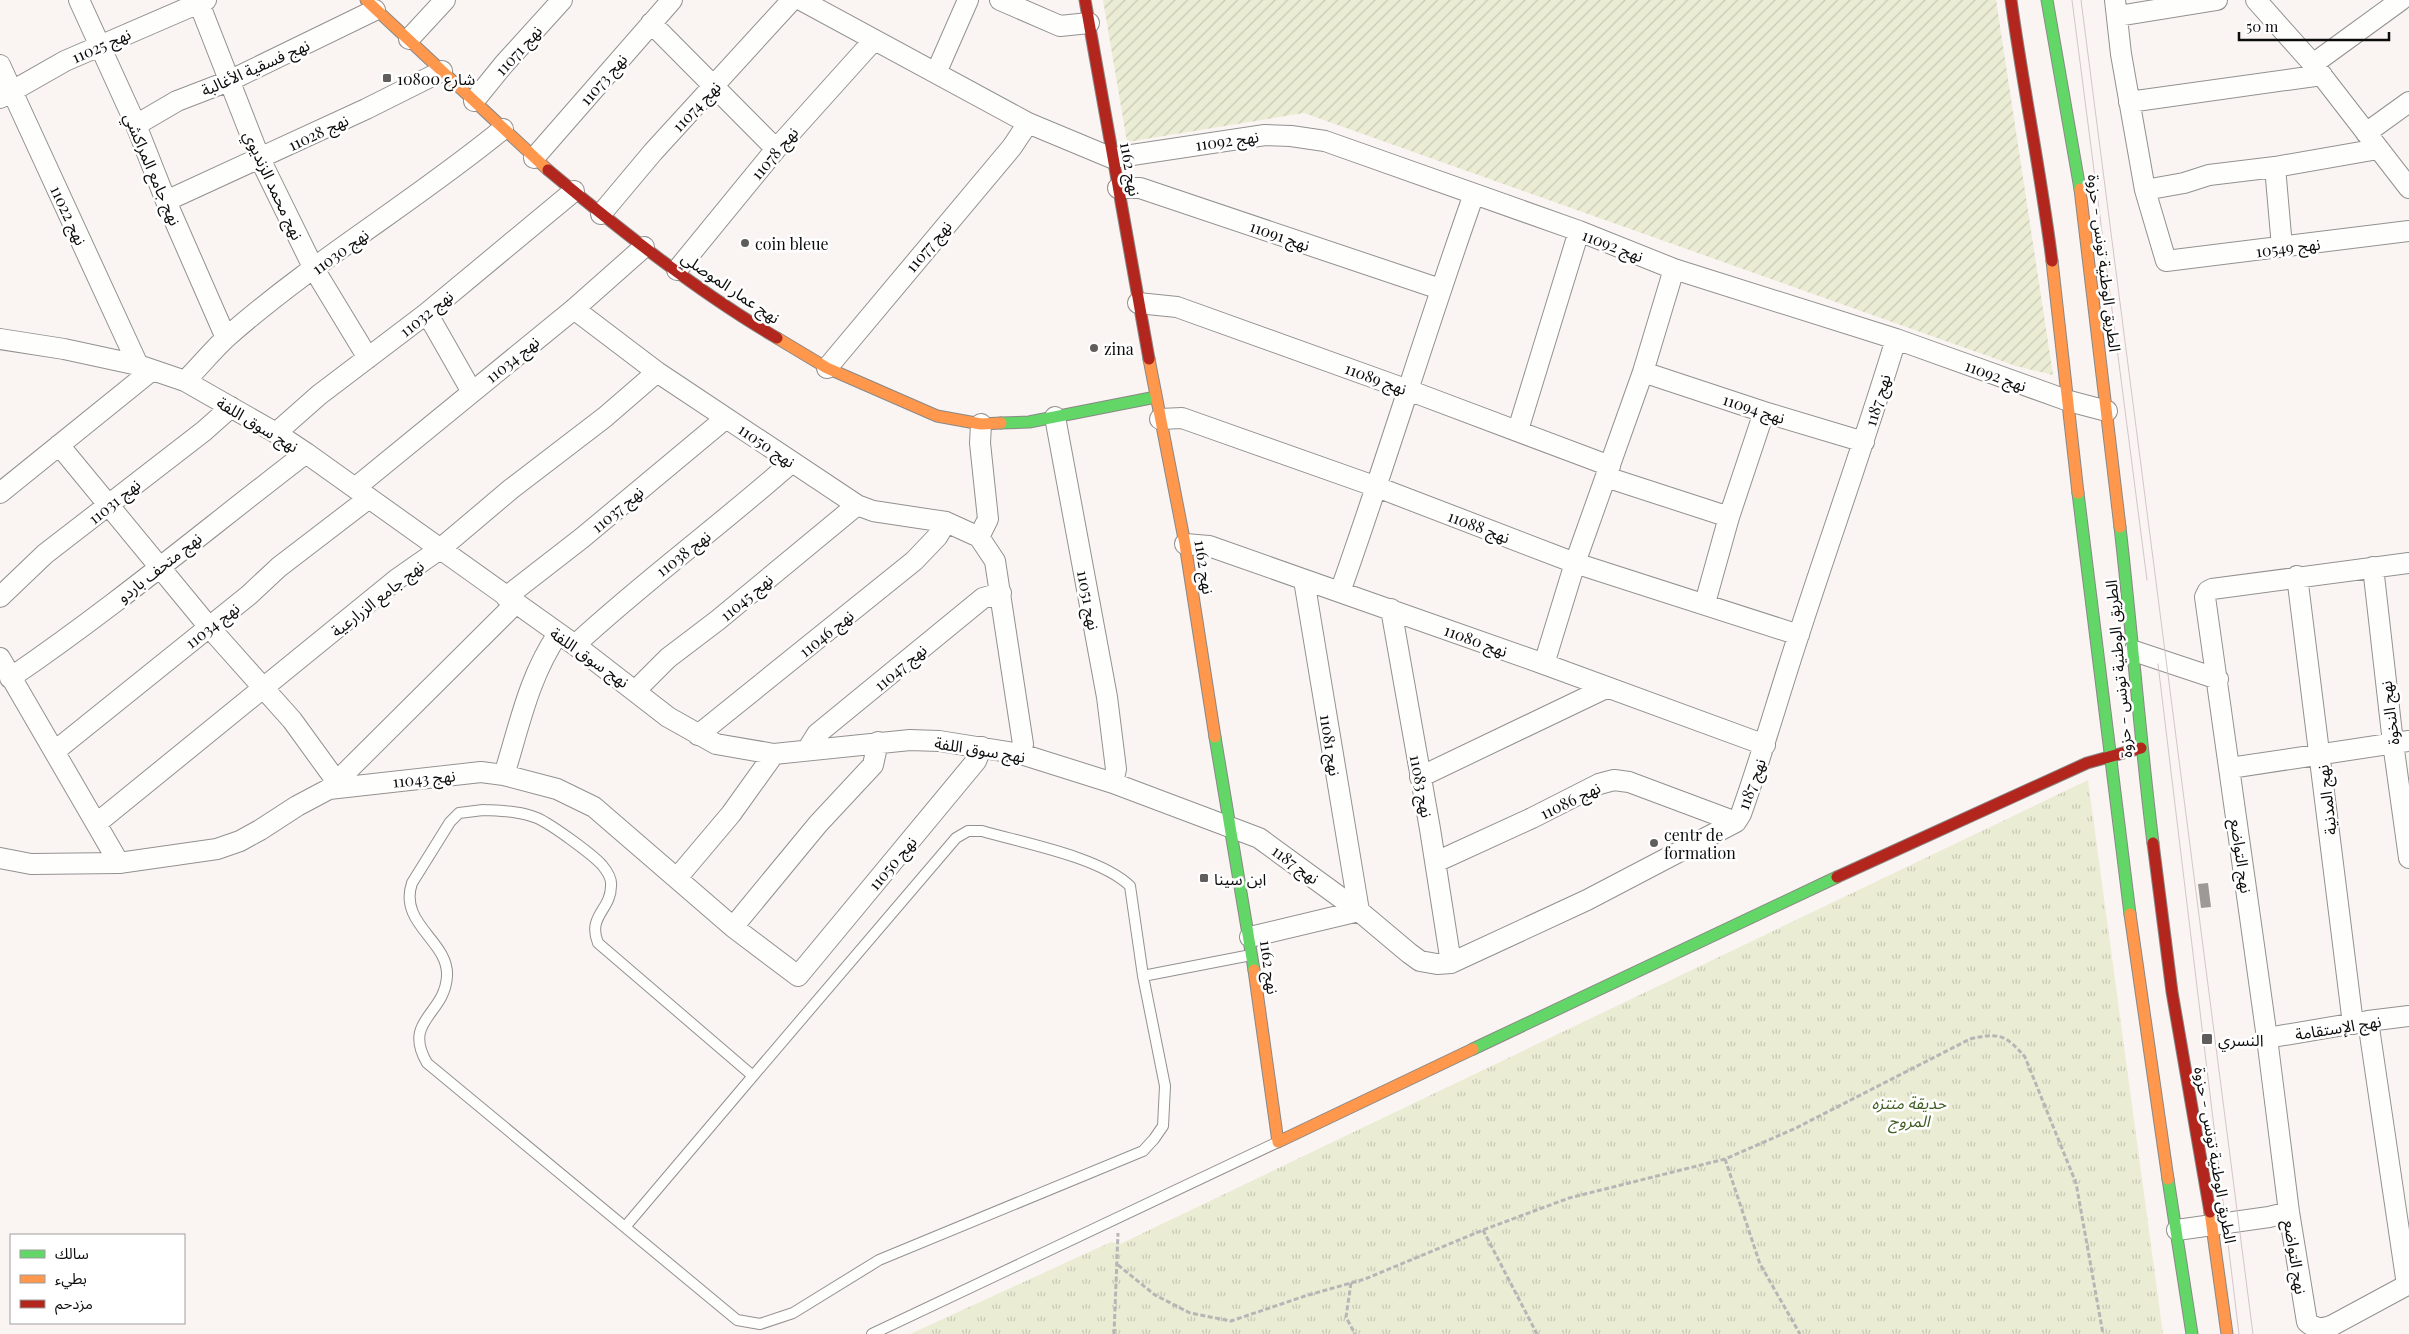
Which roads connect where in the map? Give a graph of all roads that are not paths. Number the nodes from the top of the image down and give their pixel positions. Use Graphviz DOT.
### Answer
graph roads {
  1 [pos="79,0"];
  2 [pos="445,0"];
  3 [pos="562,0"];
  4 [pos="672,0"];
  5 [pos="792,0"];
  6 [pos="801,0"];
  7 [pos="968,0"];
  8 [pos="1000,0"];
  9 [pos="1085,0"];
  10 [pos="2011,0"];
  11 [pos="2047,0"];
  12 [pos="2217,0"];
  13 [pos="2256,0"];
  14 [pos="2400,0"];
  15 [pos="202,1"];
  16 [pos="370,5"];
  17 [pos="2116,8"];
  18 [pos="651,23"];
  19 [pos="1090,23"];
  20 [pos="408,39"];
  21 [pos="874,40"];
  22 [pos="98,45"];
  23 [pos="0,65"];
  24 [pos="2318,70"];
  25 [pos="442,71"];
  26 [pos="936,73"];
  27 [pos="229,81"];
  28 [pos="714,86"];
  29 [pos="6,95"];
  30 [pos="474,102"];
  31 [pos="2129,102"];
  32 [pos="2409,102"];
  33 [pos="1028,123"];
  34 [pos="136,126"];
  35 [pos="503,129"];
  36 [pos="2372,141"];
  37 [pos="776,149"];
  38 [pos="534,158"];
  39 [pos="1112,158"];
  40 [pos="260,159"];
  41 [pos="2275,167"];
  42 [pos="1118,188"];
  43 [pos="2409,188"];
  44 [pos="2145,190"];
  45 [pos="574,191"];
  46 [pos="1474,194"];
  47 [pos="166,202"];
  48 [pos="601,214"];
  49 [pos="1579,231"];
  50 [pos="2409,231"];
  51 [pos="644,247"];
  52 [pos="2282,248"];
  53 [pos="314,269"];
  54 [pos="1674,269"];
  55 [pos="677,270"];
  56 [pos="1440,289"];
  57 [pos="1138,303"];
  58 [pos="574,309"];
  59 [pos="427,313"];
  60 [pos="1,337"];
  61 [pos="226,338"];
  62 [pos="1896,339"];
  63 [pos="368,358"];
  64 [pos="145,368"];
  65 [pos="827,368"];
  66 [pos="657,372"];
  67 [pos="1643,372"];
  68 [pos="185,381"];
  69 [pos="1408,390"];
  70 [pos="472,392"];
  71 [pos="1156,397"];
  72 [pos="2069,401"];
  73 [pos="231,407"];
  74 [pos="2107,411"];
  75 [pos="1764,412"];
  76 [pos="1055,417"];
  77 [pos="726,418"];
  78 [pos="1160,419"];
  79 [pos="981,424"];
  80 [pos="1518,430"];
  81 [pos="276,433"];
  82 [pos="1864,442"];
  83 [pos="59,446"];
  84 [pos="306,453"];
  85 [pos="792,462"];
  86 [pos="1608,472"];
  87 [pos="1377,488"];
  88 [pos="0,493"];
  89 [pos="362,493"];
  90 [pos="857,504"];
  91 [pos="107,505"];
  92 [pos="1729,517"];
  93 [pos="946,522"];
  94 [pos="979,537"];
  95 [pos="1185,544"];
  96 [pos="440,549"];
  97 [pos="1575,563"];
  98 [pos="2409,563"];
  99 [pos="2372,567"];
  100 [pos="160,568"];
  101 [pos="2297,576"];
  102 [pos="1304,580"];
  103 [pos="1340,592"];
  104 [pos="1001,593"];
  105 [pos="0,598"];
  106 [pos="510,600"];
  107 [pos="1704,604"];
  108 [pos="1390,609"];
  109 [pos="208,627"];
  110 [pos="558,634"];
  111 [pos="1799,635"];
  112 [pos="575,645"];
  113 [pos="2134,651"];
  114 [pos="0,658"];
  115 [pos="1544,664"];
  116 [pos="10,678"];
  117 [pos="2218,679"];
  118 [pos="1606,688"];
  119 [pos="263,690"];
  120 [pos="636,690"];
  121 [pos="698,735"];
  122 [pos="878,742"];
  123 [pos="2401,742"];
  124 [pos="1765,745"];
  125 [pos="982,747"];
  126 [pos="2141,748"];
  127 [pos="807,750"];
  128 [pos="54,751"];
  129 [pos="774,754"];
  130 [pos="1021,754"];
  131 [pos="2321,754"];
  132 [pos="2110,755"];
  133 [pos="2230,768"];
  134 [pos="504,774"];
  135 [pos="1420,777"];
  136 [pos="1113,783"];
  137 [pos="333,785"];
  138 [pos="1736,822"];
  139 [pos="97,823"];
  140 [pos="1228,825"];
  141 [pos="0,858"];
  142 [pos="2409,858"];
  143 [pos="1436,862"];
  144 [pos="119,863"];
  145 [pos="677,878"];
  146 [pos="1359,911"];
  147 [pos="734,926"];
  148 [pos="1251,946"];
  149 [pos="1451,962"];
  150 [pos="798,976"];
  151 [pos="1143,976"];
  152 [pos="2409,1016"];
  153 [pos="2360,1022"];
  154 [pos="2268,1038"];
  155 [pos="753,1076"];
  156 [pos="1278,1142"];
  157 [pos="2289,1212"];
  158 [pos="2212,1225"];
  159 [pos="624,1227"];
  160 [pos="2177,1230"];
  161 [pos="2408,1285"];
  162 [pos="872,1334"];
  163 [pos="2192,1334"];
  164 [pos="2228,1334"];
  1 -- 22 [label="street, نهج جامع المراكشي"];
  2 -- 20 [label="street"];
  3 -- 30 [label="street, نهج 11071"];
  4 -- 18 [label="street, نهج 11073"];
  5 -- 28 [label="street, نهج 11074"];
  6 -- 21 [label="street"];
  7 -- 26 [label="street"];
  8 -- 19 [label="street"];
  9 -- 19 [label="main road, نهج 1162"];
  10 -- 72 [label="main road, الطريق الوطنية تونس - حزوة"];
  11 -- 74 [label="main road, الطريق الوطنية تونس - حزوة"];
  12 -- 17 [label="street"];
  13 -- 24 [label="street"];
  14 -- 24 [label="street"];
  15 -- 22 [label="street, نهج 11025"];
  15 -- 27 [label="street, نهج محمد الزنديوي"];
  16 -- 20 [label="main road, نهج عمار الموصلي"];
  16 -- 27 [label="street, نهج فسقية الأغالبة"];
  17 -- 31 [label="street"];
  18 -- 28 [label="street"];
  18 -- 38 [label="street, نهج 11073"];
  19 -- 39 [label="main road, نهج 1162"];
  20 -- 25 [label="main road, نهج عمار الموصلي"];
  21 -- 26 [label="street"];
  21 -- 37 [label="street, نهج 11078"];
  22 -- 29 [label="street, نهج 11025"];
  22 -- 34 [label="street, نهج جامع المراكشي"];
  23 -- 29 [label="street, نهج 11022"];
  24 -- 31 [label="street"];
  24 -- 36 [label="street"];
  25 -- 30 [label="main road, نهج عمار الموصلي"];
  25 -- 40 [label="street, نهج 11028"];
  26 -- 33 [label="street"];
  27 -- 34 [label="street, نهج فسقية الأغالبة"];
  27 -- 40 [label="street, نهج محمد الزنديوي"];
  28 -- 37 [label="street"];
  28 -- 48 [label="street, نهج 11074"];
  29 -- 64 [label="street, نهج 11022"];
  30 -- 35 [label="main road, نهج عمار الموصلي"];
  31 -- 44 [label="street"];
  32 -- 36 [label="street"];
  33 -- 39 [label="street"];
  33 -- 65 [label="street, نهج 11077"];
  34 -- 47 [label="street, نهج جامع المراكشي"];
  35 -- 38 [label="main road, نهج عمار الموصلي"];
  35 -- 53 [label="street, نهج 11030"];
  36 -- 41 [label="street"];
  36 -- 43 [label="street"];
  37 -- 55 [label="street, نهج 11078"];
  38 -- 45 [label="main road, نهج عمار الموصلي"];
  39 -- 42 [label="main road, نهج 1162"];
  39 -- 46 [label="street, نهج 11092"];
  40 -- 47 [label="street, نهج 11028"];
  40 -- 53 [label="street, نهج محمد الزنديوي"];
  41 -- 44 [label="street"];
  41 -- 52 [label="street"];
  42 -- 56 [label="street, نهج 11091"];
  42 -- 57 [label="main road, نهج 1162"];
  44 -- 52 [label="street, نهج 10549"];
  45 -- 48 [label="main road, نهج عمار الموصلي"];
  45 -- 59 [label="street, نهج 11032"];
  46 -- 49 [label="street, نهج 11092"];
  46 -- 56 [label="street"];
  47 -- 61 [label="street, نهج جامع المراكشي"];
  48 -- 51 [label="main road, نهج عمار الموصلي"];
  49 -- 54 [label="street, نهج 11092"];
  49 -- 80 [label="street"];
  50 -- 52 [label="street, نهج 10549"];
  51 -- 55 [label="main road, نهج عمار الموصلي"];
  51 -- 58 [label="street, نهج 11034"];
  53 -- 61 [label="street, نهج 11030"];
  53 -- 63 [label="street, نهج محمد الزنديوي"];
  54 -- 62 [label="street, نهج 11092"];
  54 -- 67 [label="street"];
  55 -- 65 [label="main road, نهج عمار الموصلي"];
  56 -- 69 [label="street"];
  57 -- 69 [label="street, نهج 11089"];
  57 -- 71 [label="main road, نهج 1162"];
  58 -- 66 [label="street, نهج 11050"];
  58 -- 70 [label="street, نهج 11034"];
  59 -- 63 [label="street, نهج 11032"];
  59 -- 70 [label="street"];
  60 -- 64 [label="street, نهج سوق اللفة"];
  61 -- 68 [label="street, نهج 11030"];
  62 -- 72 [label="street, نهج 11092"];
  62 -- 82 [label="street, نهج 1187"];
  63 -- 81 [label="street, نهج 11032"];
  64 -- 68 [label="street, نهج سوق اللفة"];
  64 -- 83 [label="street"];
  65 -- 79 [label="main road, نهج عمار الموصلي"];
  66 -- 77 [label="street, نهج 11050"];
  66 -- 96 [label="street, نهج جامع الزرارعية"];
  67 -- 75 [label="street, نهج 11094"];
  67 -- 86 [label="street"];
  68 -- 73 [label="street, نهج سوق اللفة"];
  69 -- 80 [label="street, نهج 11089"];
  69 -- 87 [label="street"];
  70 -- 89 [label="street, نهج 11034"];
  71 -- 76 [label="main road, نهج عمار الموصلي"];
  71 -- 78 [label="main road, نهج 1162"];
  72 -- 74 [label="street, نهج 11092"];
  72 -- 132 [label="main road, الطريق الوطنية تونس - حزوة"];
  73 -- 81 [label="street, نهج سوق اللفة"];
  73 -- 91 [label="street, نهج 11031"];
  74 -- 113 [label="main road, الطريق الوطنية تونس - حزوة"];
  75 -- 82 [label="street, نهج 11094"];
  75 -- 92 [label="street"];
  76 -- 79 [label="main road, نهج عمار الموصلي"];
  76 -- 136 [label="street, نهج 11051"];
  77 -- 85 [label="street, نهج 11050"];
  77 -- 106 [label="street, نهج 11037"];
  78 -- 87 [label="street, نهج 11088"];
  78 -- 95 [label="main road, نهج 1162"];
  79 -- 94 [label="street"];
  80 -- 86 [label="street, نهج 11089"];
  81 -- 84 [label="street, نهج سوق اللفة"];
  82 -- 111 [label="street, نهج 1187"];
  83 -- 88 [label="street"];
  83 -- 91 [label="street"];
  84 -- 89 [label="street, نهج سوق اللفة"];
  84 -- 100 [label="street, نهج متحف باردو"];
  85 -- 90 [label="street, نهج 11050"];
  85 -- 112 [label="street, نهج 11038"];
  86 -- 92 [label="street, نهج 11089"];
  86 -- 97 [label="street"];
  87 -- 97 [label="street, نهج 11088"];
  87 -- 103 [label="street"];
  89 -- 96 [label="street, نهج سوق اللفة"];
  89 -- 109 [label="street, نهج 11034"];
  90 -- 93 [label="street, نهج 11050"];
  90 -- 120 [label="street, نهج 11045"];
  91 -- 100 [label="street"];
  91 -- 105 [label="street, نهج 11031"];
  92 -- 107 [label="street"];
  93 -- 94 [label="street, نهج 11050"];
  93 -- 121 [label="street, نهج 11046"];
  94 -- 104 [label="street"];
  95 -- 102 [label="street, نهج 11080"];
  95 -- 140 [label="main road, نهج 1162"];
  96 -- 106 [label="street, نهج سوق اللفة"];
  96 -- 119 [label="street, نهج جامع الزرارعية"];
  97 -- 107 [label="street, نهج 11088"];
  97 -- 115 [label="street"];
  98 -- 99 [label="street, نهج التواضع"];
  99 -- 101 [label="street, نهج التواضع"];
  99 -- 123 [label="street, نهج النخوة"];
  100 -- 109 [label="street"];
  100 -- 116 [label="street, نهج متحف باردو"];
  101 -- 117 [label="street, نهج التواضع"];
  101 -- 131 [label="street, نهج المدنية"];
  102 -- 103 [label="street, نهج 11080"];
  102 -- 146 [label="street, نهج 11081"];
  103 -- 108 [label="street, نهج 11080"];
  104 -- 127 [label="street, نهج 11047"];
  104 -- 130 [label="street"];
  106 -- 110 [label="street, نهج سوق اللفة"];
  106 -- 137 [label="street, نهج 11037"];
  107 -- 111 [label="street, نهج 11088"];
  108 -- 115 [label="street, نهج 11080"];
  108 -- 135 [label="street, نهج 11083"];
  109 -- 119 [label="street"];
  109 -- 128 [label="street, نهج 11034"];
  110 -- 112 [label="street, نهج سوق اللفة"];
  110 -- 134 [label="street"];
  111 -- 124 [label="street, نهج 1187"];
  112 -- 120 [label="street, نهج سوق اللفة"];
  113 -- 117 [label="street"];
  113 -- 126 [label="main road, الطريق الوطنية تونس - حزوة"];
  114 -- 116 [label="street"];
  115 -- 118 [label="street, نهج 11080"];
  116 -- 128 [label="street"];
  117 -- 133 [label="street, نهج التواضع"];
  118 -- 124 [label="street, نهج 11080"];
  118 -- 135 [label="street"];
  119 -- 137 [label="street"];
  119 -- 139 [label="street, نهج جامع الزرارعية"];
  120 -- 121 [label="street, نهج سوق اللفة"];
  121 -- 129 [label="street, نهج سوق اللفة"];
  122 -- 125 [label="street, نهج سوق اللفة"];
  122 -- 127 [label="street, نهج سوق اللفة"];
  122 -- 147 [label="street"];
  123 -- 131 [label="street"];
  123 -- 142 [label="street, نهج النخوة"];
  124 -- 138 [label="street, نهج 1187"];
  125 -- 130 [label="street, نهج سوق اللفة"];
  125 -- 150 [label="street, نهج 11050"];
  126 -- 132 [label="main road"];
  126 -- 158 [label="main road, الطريق الوطنية تونس - حزوة"];
  127 -- 129 [label="street, نهج سوق اللفة"];
  128 -- 139 [label="street"];
  129 -- 145 [label="street"];
  130 -- 136 [label="street, نهج سوق اللفة"];
  131 -- 133 [label="street"];
  131 -- 153 [label="street, نهج المدنية"];
  132 -- 156 [label="main road"];
  132 -- 160 [label="main road, الطريق الوطنية تونس - حزوة"];
  133 -- 154 [label="street, نهج التواضع"];
  134 -- 137 [label="street, نهج 11043"];
  134 -- 145 [label="street, نهج 11043"];
  135 -- 143 [label="street, نهج 11083"];
  136 -- 140 [label="street, نهج سوق اللفة"];
  137 -- 144 [label="street, نهج 11043"];
  138 -- 143 [label="street, نهج 11086"];
  138 -- 149 [label="street, نهج 1187"];
  139 -- 144 [label="street"];
  140 -- 146 [label="street, نهج 1187"];
  140 -- 148 [label="main road, نهج 1162"];
  141 -- 144 [label="street, نهج 11043"];
  143 -- 149 [label="street, نهج 11083"];
  145 -- 147 [label="street, نهج 11043"];
  146 -- 148 [label="street"];
  146 -- 149 [label="street, نهج 1187"];
  147 -- 150 [label="street, نهج 11043"];
  148 -- 151 [label="lane"];
  148 -- 156 [label="main road, نهج 1162"];
  151 -- 155 [label="lane"];
  151 -- 159 [label="lane"];
  152 -- 153 [label="street, نهج الإستقامة"];
  153 -- 154 [label="street, نهج الإستقامة"];
  153 -- 161 [label="street, نهج المدنية"];
  154 -- 157 [label="street, نهج التواضع"];
  155 -- 159 [label="lane"];
  155 -- 159 [label="lane"];
  156 -- 162 [label="lane"];
  157 -- 158 [label="street"];
  157 -- 161 [label="street, نهج التواضع"];
  158 -- 160 [label="street"];
  158 -- 164 [label="main road, الطريق الوطنية تونس - حزوة"];
  160 -- 163 [label="main road, الطريق الوطنية تونس - حزوة"];
}
